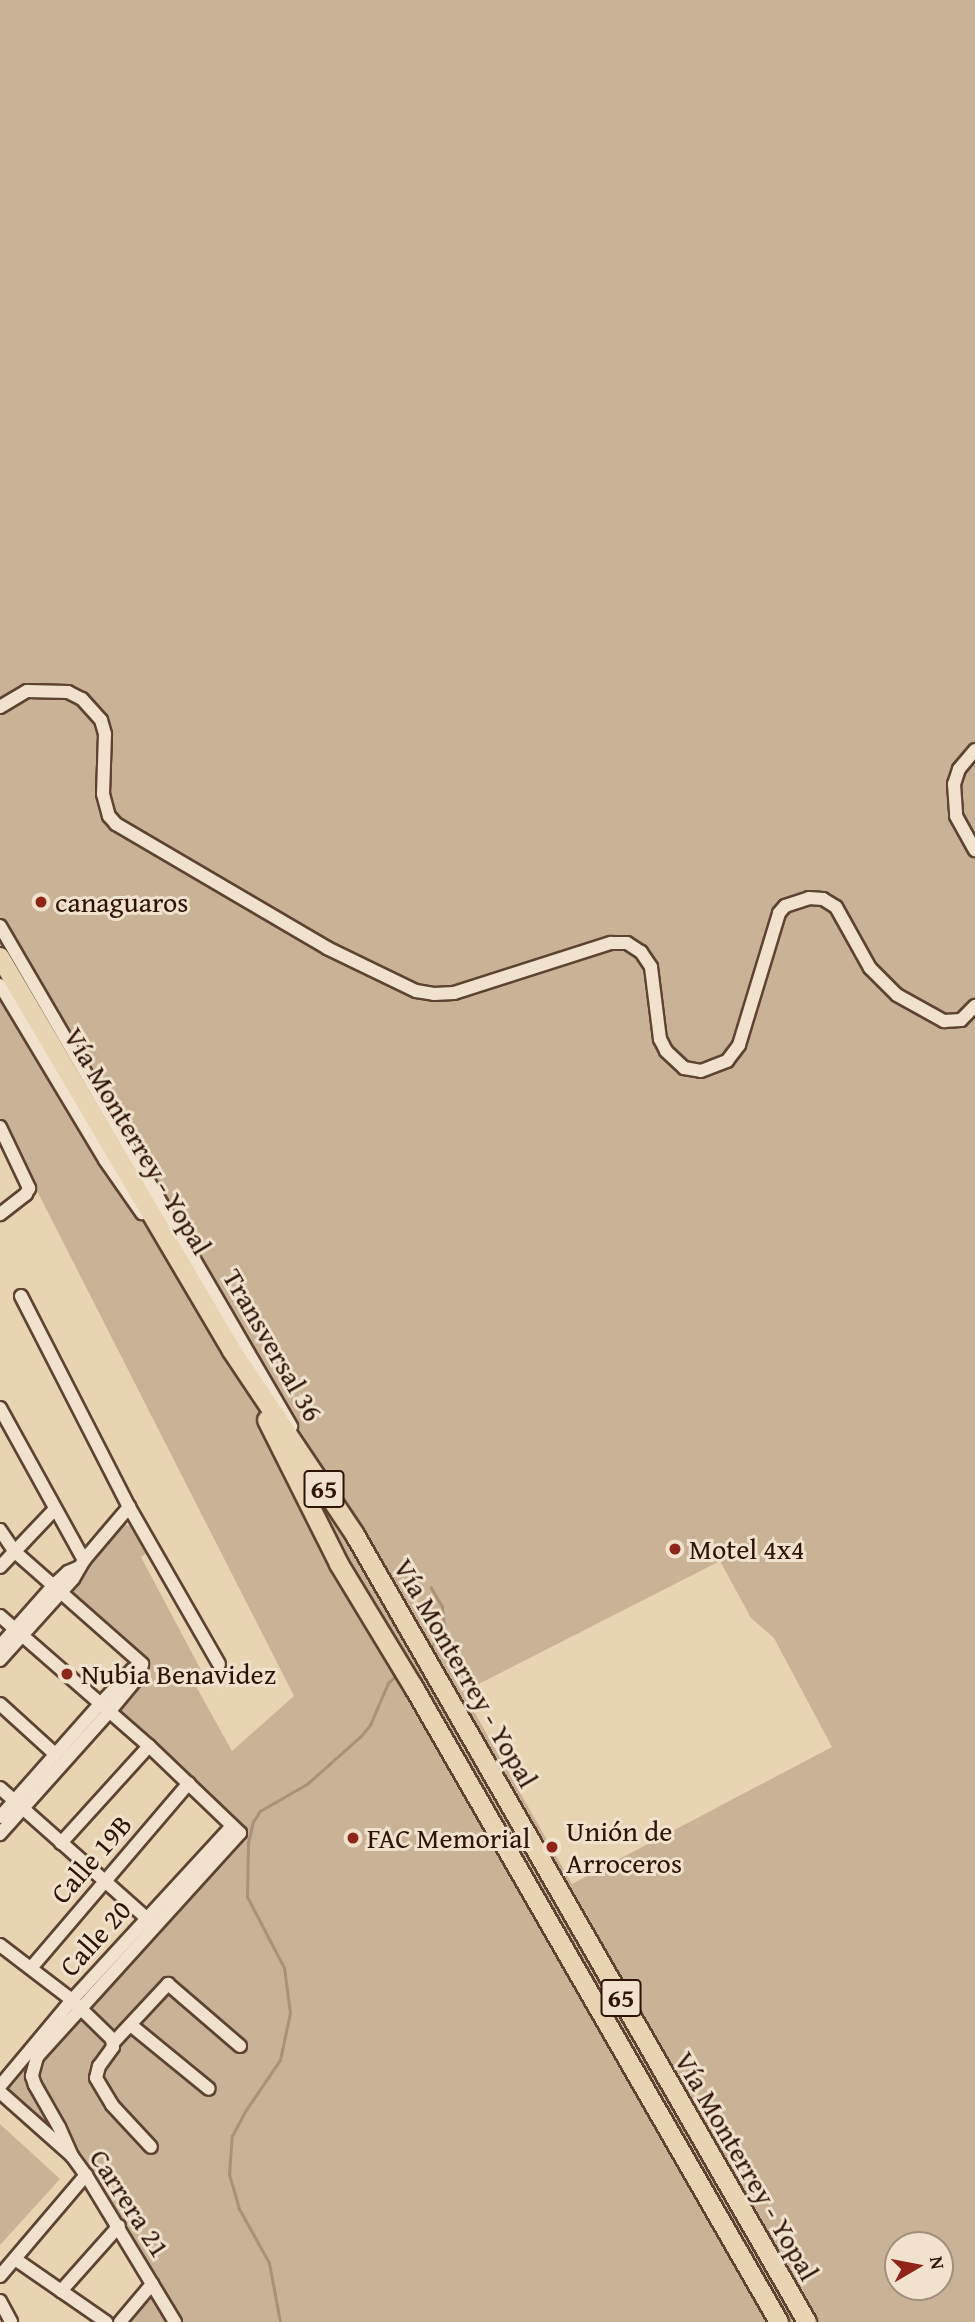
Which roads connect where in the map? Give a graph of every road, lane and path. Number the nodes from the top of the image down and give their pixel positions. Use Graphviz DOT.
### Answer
graph roads {
  1 [pos="0,707"];
  2 [pos="975,750"];
  3 [pos="975,850"];
  4 [pos="0,926"];
  5 [pos="0,957"];
  6 [pos="0,985"];
  7 [pos="975,1006"];
  8 [pos="0,1127"];
  9 [pos="0,1214"];
  10 [pos="190,1281"];
  11 [pos="21,1296"];
  12 [pos="232,1351"];
  13 [pos="1,1415"];
  14 [pos="129,1507"];
  15 [pos="54,1510"];
  16 [pos="0,1530"];
  17 [pos="355,1535"];
  18 [pos="14,1551"];
  19 [pos="82,1564"];
  20 [pos="0,1567"];
  21 [pos="57,1589"];
  22 [pos="0,1616"];
  23 [pos="19,1632"];
  24 [pos="0,1646"];
  25 [pos="0,1660"];
  26 [pos="219,1664"];
  27 [pos="0,1704"];
  28 [pos="105,1708"];
  29 [pos="149,1746"];
  30 [pos="55,1754"];
  31 [pos="190,1783"];
  32 [pos="0,1788"];
  33 [pos="18,1805"];
  34 [pos="0,1817"];
  35 [pos="0,1834"];
  36 [pos="61,1843"];
  37 [pos="103,1881"];
  38 [pos="150,1921"];
  39 [pos="0,1945"];
  40 [pos="31,1968"];
  41 [pos="76,2004"];
  42 [pos="132,2026"];
  43 [pos="113,2043"];
  44 [pos="240,2046"];
  45 [pos="0,2086"];
  46 [pos="209,2089"];
  47 [pos="0,2092"];
  48 [pos="151,2147"];
  49 [pos="72,2156"];
  50 [pos="86,2175"];
  51 [pos="119,2226"];
  52 [pos="15,2259"];
  53 [pos="0,2276"];
  54 [pos="152,2284"];
  55 [pos="61,2291"];
  56 [pos="0,2301"];
  57 [pos="11,2322"];
  58 [pos="106,2322"];
  59 [pos="120,2322"];
  60 [pos="175,2322"];
  61 [pos="779,2322"];
  62 [pos="807,2322"];
  1 -- 7 [label="street"];
  2 -- 3 [label="street"];
  4 -- 17 [label="street, Transversal 36 / 65"];
  5 -- 10 [label="highway, Vía Monterrey - Yopal / 65"];
  6 -- 10 [label="street, Transversal 36 / 65"];
  8 -- 9 [label="street"];
  10 -- 12 [label="highway, Vía Monterrey - Yopal / 65"];
  11 -- 14 [label="street"];
  12 -- 17 [label="highway, Vía Monterrey - Yopal / 65"];
  12 -- 61 [label="highway, Vía Monterrey - Yopal / 65"];
  13 -- 15 [label="street"];
  14 -- 19 [label="street"];
  14 -- 26 [label="street"];
  15 -- 18 [label="street"];
  15 -- 19 [label="street"];
  16 -- 18 [label="street"];
  17 -- 62 [label="highway, Vía Monterrey - Yopal / 65"];
  18 -- 20 [label="street"];
  18 -- 21 [label="street"];
  19 -- 21 [label="street"];
  21 -- 23 [label="street"];
  21 -- 28 [label="street"];
  22 -- 23 [label="street"];
  23 -- 24 [label="street"];
  23 -- 25 [label="street"];
  23 -- 28 [label="street"];
  27 -- 30 [label="street"];
  28 -- 29 [label="street"];
  28 -- 30 [label="street"];
  28 -- 33 [label="street"];
  29 -- 31 [label="street"];
  29 -- 36 [label="street"];
  30 -- 33 [label="street"];
  31 -- 37 [label="street, Calle 19B"];
  31 -- 38 [label="street, Calle 20"];
  32 -- 33 [label="street"];
  33 -- 34 [label="street"];
  33 -- 35 [label="street"];
  33 -- 36 [label="street"];
  36 -- 37 [label="street"];
  37 -- 38 [label="street"];
  37 -- 40 [label="street, Calle 19B"];
  38 -- 41 [label="street, Calle 20"];
  39 -- 40 [label="street"];
  40 -- 41 [label="street"];
  41 -- 43 [label="street"];
  41 -- 45 [label="street, Calle 20"];
  41 -- 49 [label="street"];
  42 -- 43 [label="street"];
  42 -- 44 [label="street"];
  42 -- 46 [label="street"];
  43 -- 48 [label="street"];
  47 -- 49 [label="street, Carrera 21"];
  49 -- 50 [label="street, Carrera 21"];
  50 -- 51 [label="street, Carrera 21"];
  50 -- 52 [label="street"];
  51 -- 54 [label="street, Carrera 21"];
  51 -- 55 [label="street"];
  52 -- 53 [label="street"];
  52 -- 55 [label="street"];
  54 -- 59 [label="street"];
  54 -- 60 [label="street, Carrera 21"];
  55 -- 58 [label="street"];
  56 -- 57 [label="street"];
}
